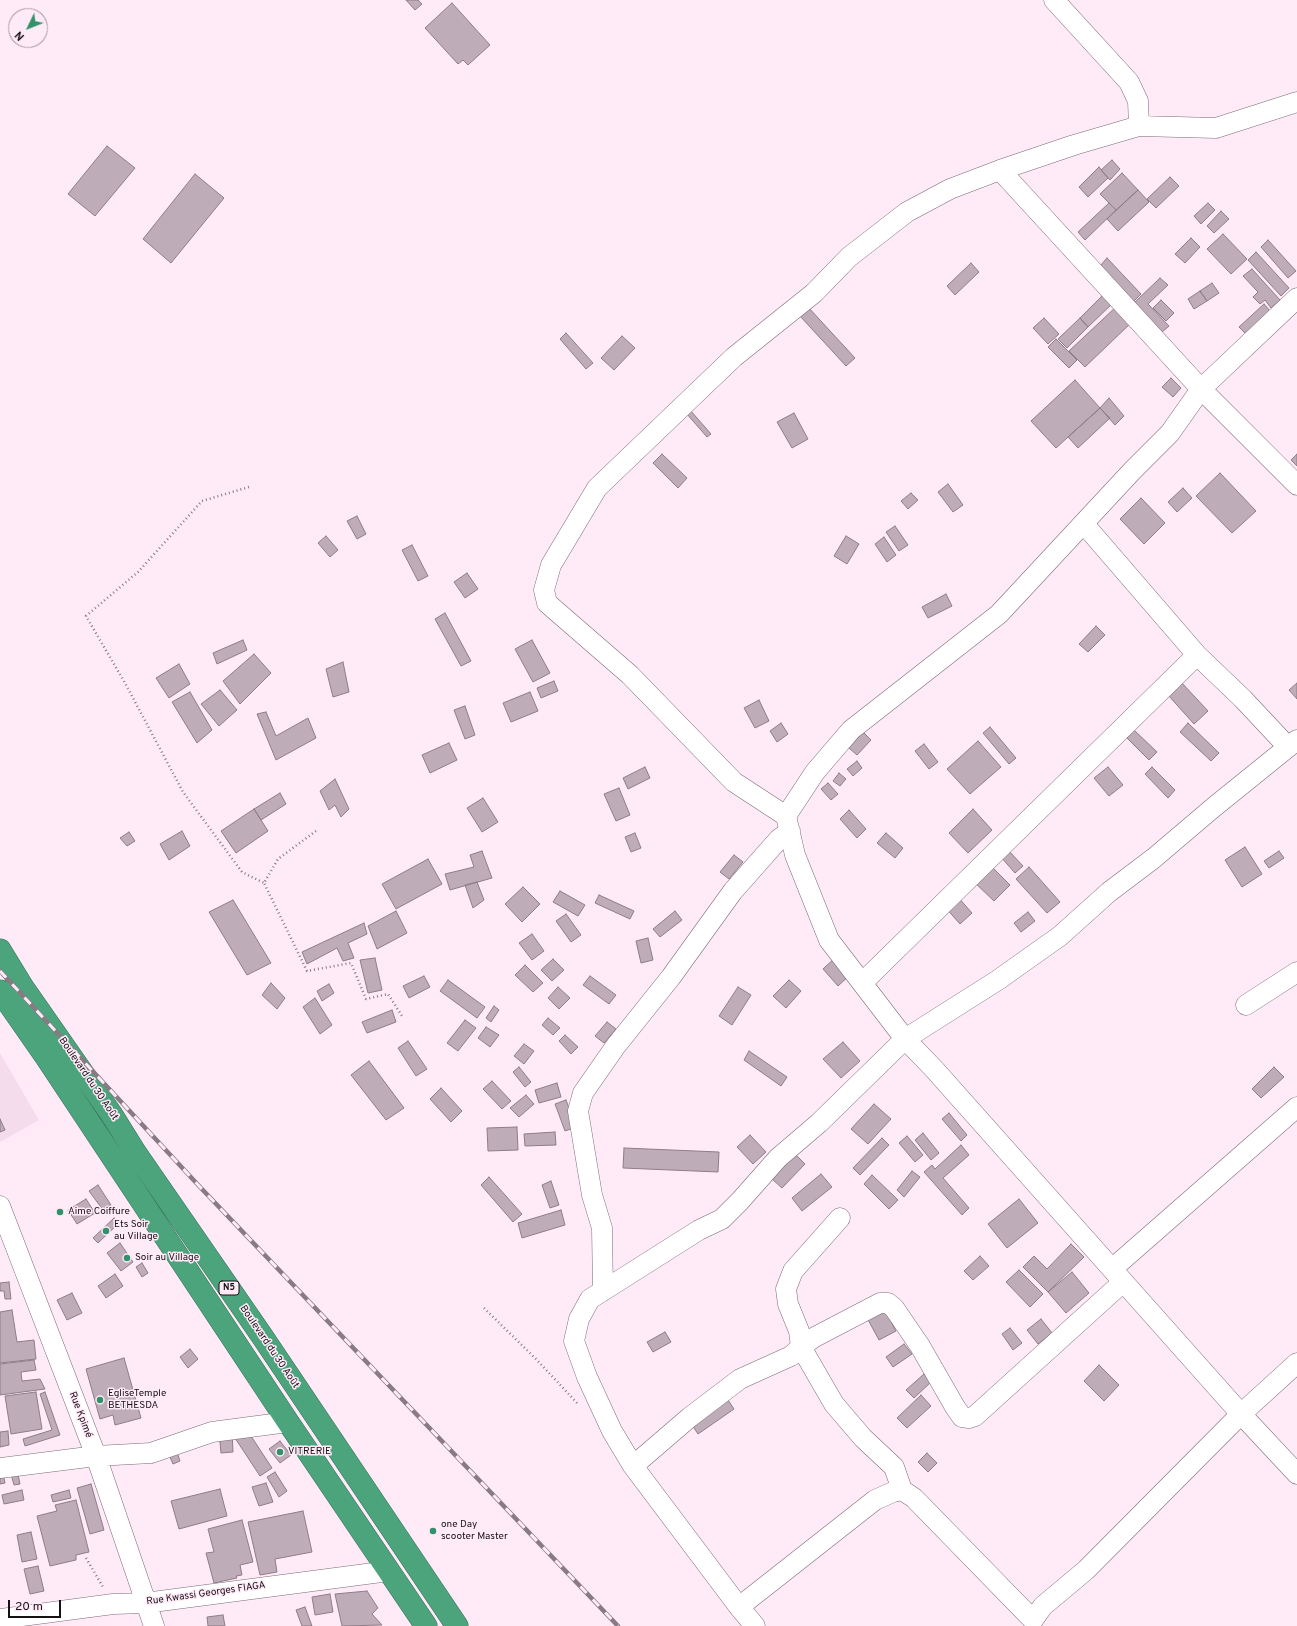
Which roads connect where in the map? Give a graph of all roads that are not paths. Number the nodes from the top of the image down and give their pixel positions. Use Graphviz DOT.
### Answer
graph roads {
  1 [pos="1054,0"];
  2 [pos="1297,102"];
  3 [pos="1139,126"];
  4 [pos="1000,170"];
  5 [pos="1297,298"];
  6 [pos="1201,389"];
  7 [pos="1297,485"];
  8 [pos="1084,524"];
  9 [pos="1197,655"];
  10 [pos="1293,744"];
  11 [pos="788,824"];
  12 [pos="0,950"];
  13 [pos="1297,972"];
  14 [pos="862,983"];
  15 [pos="0,991"];
  16 [pos="1246,1005"];
  17 [pos="905,1039"];
  18 [pos="1297,1106"];
  19 [pos="0,1206"];
  20 [pos="840,1218"];
  21 [pos="1118,1275"];
  22 [pos="603,1291"];
  23 [pos="801,1347"];
  24 [pos="1297,1363"];
  25 [pos="1241,1414"];
  26 [pos="288,1422"];
  27 [pos="96,1456"];
  28 [pos="633,1466"];
  29 [pos="0,1468"];
  30 [pos="1297,1474"];
  31 [pos="902,1490"];
  32 [pos="389,1571"];
  33 [pos="145,1603"];
  34 [pos="739,1607"];
  35 [pos="0,1619"];
  36 [pos="1036,1623"];
  37 [pos="154,1626"];
  38 [pos="426,1626"];
  39 [pos="457,1626"];
  40 [pos="755,1626"];
  1 -- 3 [label="street"];
  2 -- 3 [label="street"];
  3 -- 4 [label="street"];
  4 -- 6 [label="street"];
  4 -- 11 [label="street"];
  5 -- 6 [label="street"];
  6 -- 7 [label="street"];
  6 -- 8 [label="street"];
  8 -- 9 [label="street"];
  8 -- 11 [label="street"];
  9 -- 10 [label="street"];
  9 -- 14 [label="street"];
  10 -- 17 [label="street"];
  11 -- 14 [label="street"];
  11 -- 22 [label="street"];
  12 -- 39 [label="highway, Boulevard du 30 Août / N5"];
  13 -- 16 [label="street"];
  14 -- 17 [label="street"];
  15 -- 26 [label="highway, N5"];
  17 -- 21 [label="street"];
  17 -- 22 [label="street"];
  18 -- 21 [label="street"];
  19 -- 27 [label="street, Rue Kpimé"];
  20 -- 23 [label="street"];
  21 -- 23 [label="street"];
  21 -- 25 [label="street"];
  22 -- 28 [label="street"];
  23 -- 28 [label="street"];
  23 -- 31 [label="street"];
  24 -- 25 [label="street"];
  25 -- 30 [label="street"];
  25 -- 36 [label="street"];
  26 -- 27 [label="street"];
  26 -- 32 [label="highway, N5"];
  27 -- 29 [label="street"];
  27 -- 33 [label="street, Rue Kpimé"];
  28 -- 34 [label="street"];
  31 -- 34 [label="street"];
  31 -- 36 [label="street"];
  32 -- 33 [label="street, Rue Kwassi Georges FIAGA"];
  32 -- 38 [label="highway, N5"];
  33 -- 35 [label="street, Rue Kwassi Georges FIAGA"];
  33 -- 37 [label="street, Rue Kpimé"];
  34 -- 40 [label="street"];
}
